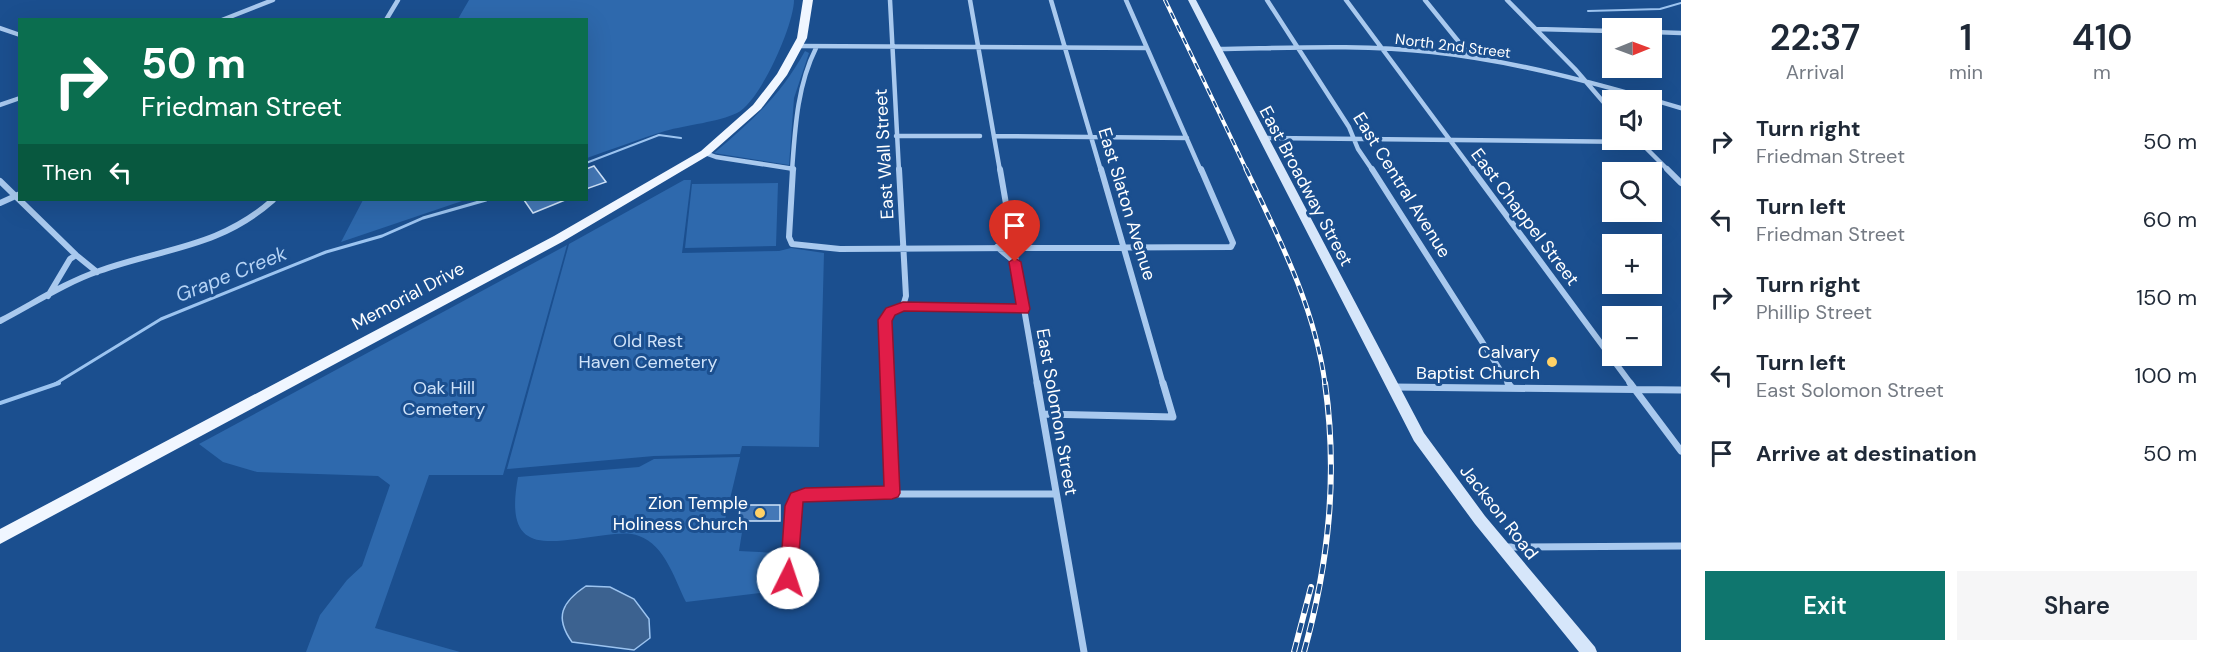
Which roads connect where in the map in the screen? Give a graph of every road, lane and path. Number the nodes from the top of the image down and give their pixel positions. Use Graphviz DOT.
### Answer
graph roads {
  1 [pos="273,0"];
  2 [pos="398,0"];
  3 [pos="808,0"];
  4 [pos="890,0"];
  5 [pos="970,0"];
  6 [pos="1051,0"];
  7 [pos="1126,0"];
  8 [pos="1192,0"];
  9 [pos="1267,0"];
  10 [pos="1346,0"];
  11 [pos="1425,0"];
  12 [pos="1507,0"];
  13 [pos="227,18"];
  14 [pos="387,18"];
  15 [pos="0,28"];
  16 [pos="1535,29"];
  17 [pos="1602,32"];
  18 [pos="1662,32"];
  19 [pos="1681,33"];
  20 [pos="18,34"];
  21 [pos="798,46"];
  22 [pos="816,48"];
  23 [pos="892,48"];
  24 [pos="977,48"];
  25 [pos="1064,48"];
  26 [pos="1148,48"];
  27 [pos="1217,49"];
  28 [pos="1298,49"];
  29 [pos="1384,49"];
  30 [pos="1472,57"];
  31 [pos="1584,80"];
  32 [pos="18,99"];
  33 [pos="1602,101"];
  34 [pos="0,105"];
  35 [pos="1681,108"];
  36 [pos="896,136"];
  37 [pos="980,136"];
  38 [pos="994,136"];
  39 [pos="1091,137"];
  40 [pos="1187,138"];
  41 [pos="1262,138"];
  42 [pos="1354,139"];
  43 [pos="1450,140"];
  44 [pos="1602,141"];
  45 [pos="1648,150"];
  46 [pos="705,153"];
  47 [pos="794,169"];
  48 [pos="0,181"];
  49 [pos="1681,183"];
  50 [pos="17,195"];
  51 [pos="23,201"];
  52 [pos="272,201"];
  53 [pos="0,203"];
  54 [pos="997,247"];
  55 [pos="1012,247"];
  56 [pos="903,248"];
  57 [pos="1125,248"];
  58 [pos="76,255"];
  59 [pos="1015,262"];
  60 [pos="97,272"];
  61 [pos="48,297"];
  62 [pos="903,306"];
  63 [pos="1024,309"];
  64 [pos="0,321"];
  65 [pos="1393,387"];
  66 [pos="1511,387"];
  67 [pos="1635,389"];
  68 [pos="1681,390"];
  69 [pos="1043,414"];
  70 [pos="1681,451"];
  71 [pos="892,493"];
  72 [pos="1056,494"];
  73 [pos="0,537"];
  74 [pos="1681,546"];
  75 [pos="1501,547"];
  76 [pos="787,592"];
  77 [pos="1084,652"];
  78 [pos="1589,652"];
  1 -- 13 [label="street"];
  2 -- 14 [label="street"];
  3 -- 21 [label="main road, Memorial Drive"];
  4 -- 23 [label="street, East Wall Street"];
  5 -- 24 [label="street, East Solomon Street"];
  6 -- 25 [label="street, East Slaton Avenue"];
  7 -- 26 [label="street"];
  8 -- 27 [label="main road, East Broadway Street"];
  9 -- 28 [label="street, East Central Avenue"];
  10 -- 29 [label="street, East Chappel Street"];
  11 -- 30 [label="street"];
  12 -- 16 [label="street"];
  15 -- 20 [label="street"];
  16 -- 17 [label="street"];
  16 -- 31 [label="street"];
  18 -- 19 [label="street"];
  21 -- 22 [label="street"];
  21 -- 46 [label="main road, Memorial Drive"];
  22 -- 23 [label="street"];
  22 -- 47 [label="street"];
  23 -- 24 [label="street"];
  23 -- 36 [label="street, East Wall Street"];
  24 -- 25 [label="street"];
  24 -- 38 [label="street, East Solomon Street"];
  25 -- 26 [label="street"];
  25 -- 39 [label="street, East Slaton Avenue"];
  26 -- 40 [label="street"];
  27 -- 28 [label="street, North 2nd Street"];
  27 -- 41 [label="main road, East Broadway Street"];
  28 -- 29 [label="street, North 2nd Street"];
  28 -- 42 [label="street, East Central Avenue"];
  29 -- 30 [label="street, North 2nd Street"];
  29 -- 43 [label="street, East Chappel Street"];
  30 -- 31 [label="street, North 2nd Street"];
  31 -- 33 [label="street"];
  31 -- 35 [label="street, North 2nd Street"];
  32 -- 34 [label="street"];
  36 -- 37 [label="street"];
  36 -- 56 [label="street, East Wall Street"];
  38 -- 39 [label="street"];
  38 -- 55 [label="street, East Solomon Street"];
  39 -- 40 [label="street"];
  39 -- 57 [label="street, East Slaton Avenue"];
  40 -- 57 [label="street"];
  41 -- 42 [label="street"];
  41 -- 65 [label="main road, East Broadway Street"];
  42 -- 43 [label="street"];
  42 -- 66 [label="street, East Central Avenue"];
  43 -- 44 [label="street"];
  43 -- 67 [label="street, East Chappel Street"];
  45 -- 49 [label="street"];
  46 -- 47 [label="street"];
  46 -- 73 [label="main road, Memorial Drive"];
  47 -- 56 [label="street"];
  48 -- 50 [label="street"];
  50 -- 53 [label="street"];
  51 -- 58 [label="street"];
  52 -- 60 [label="street"];
  54 -- 55 [label="street"];
  54 -- 56 [label="street"];
  54 -- 59 [label="street"];
  55 -- 57 [label="street"];
  55 -- 59 [label="street, East Solomon Street"];
  56 -- 62 [label="street, East Wall Street"];
  57 -- 69 [label="street, East Slaton Avenue"];
  58 -- 60 [label="street"];
  58 -- 61 [label="street"];
  59 -- 63 [label="street, East Solomon Street"];
  60 -- 61 [label="street"];
  61 -- 64 [label="street"];
  62 -- 63 [label="street"];
  62 -- 71 [label="street"];
  63 -- 69 [label="street, East Solomon Street"];
  65 -- 66 [label="street"];
  65 -- 75 [label="main road, Jackson Road"];
  66 -- 67 [label="street"];
  67 -- 68 [label="street"];
  67 -- 70 [label="street, East Chappel Street"];
  69 -- 72 [label="street, East Solomon Street"];
  71 -- 72 [label="street"];
  71 -- 76 [label="street"];
  72 -- 77 [label="street, East Solomon Street"];
  74 -- 75 [label="street"];
  75 -- 78 [label="main road, Jackson Road"];
}
